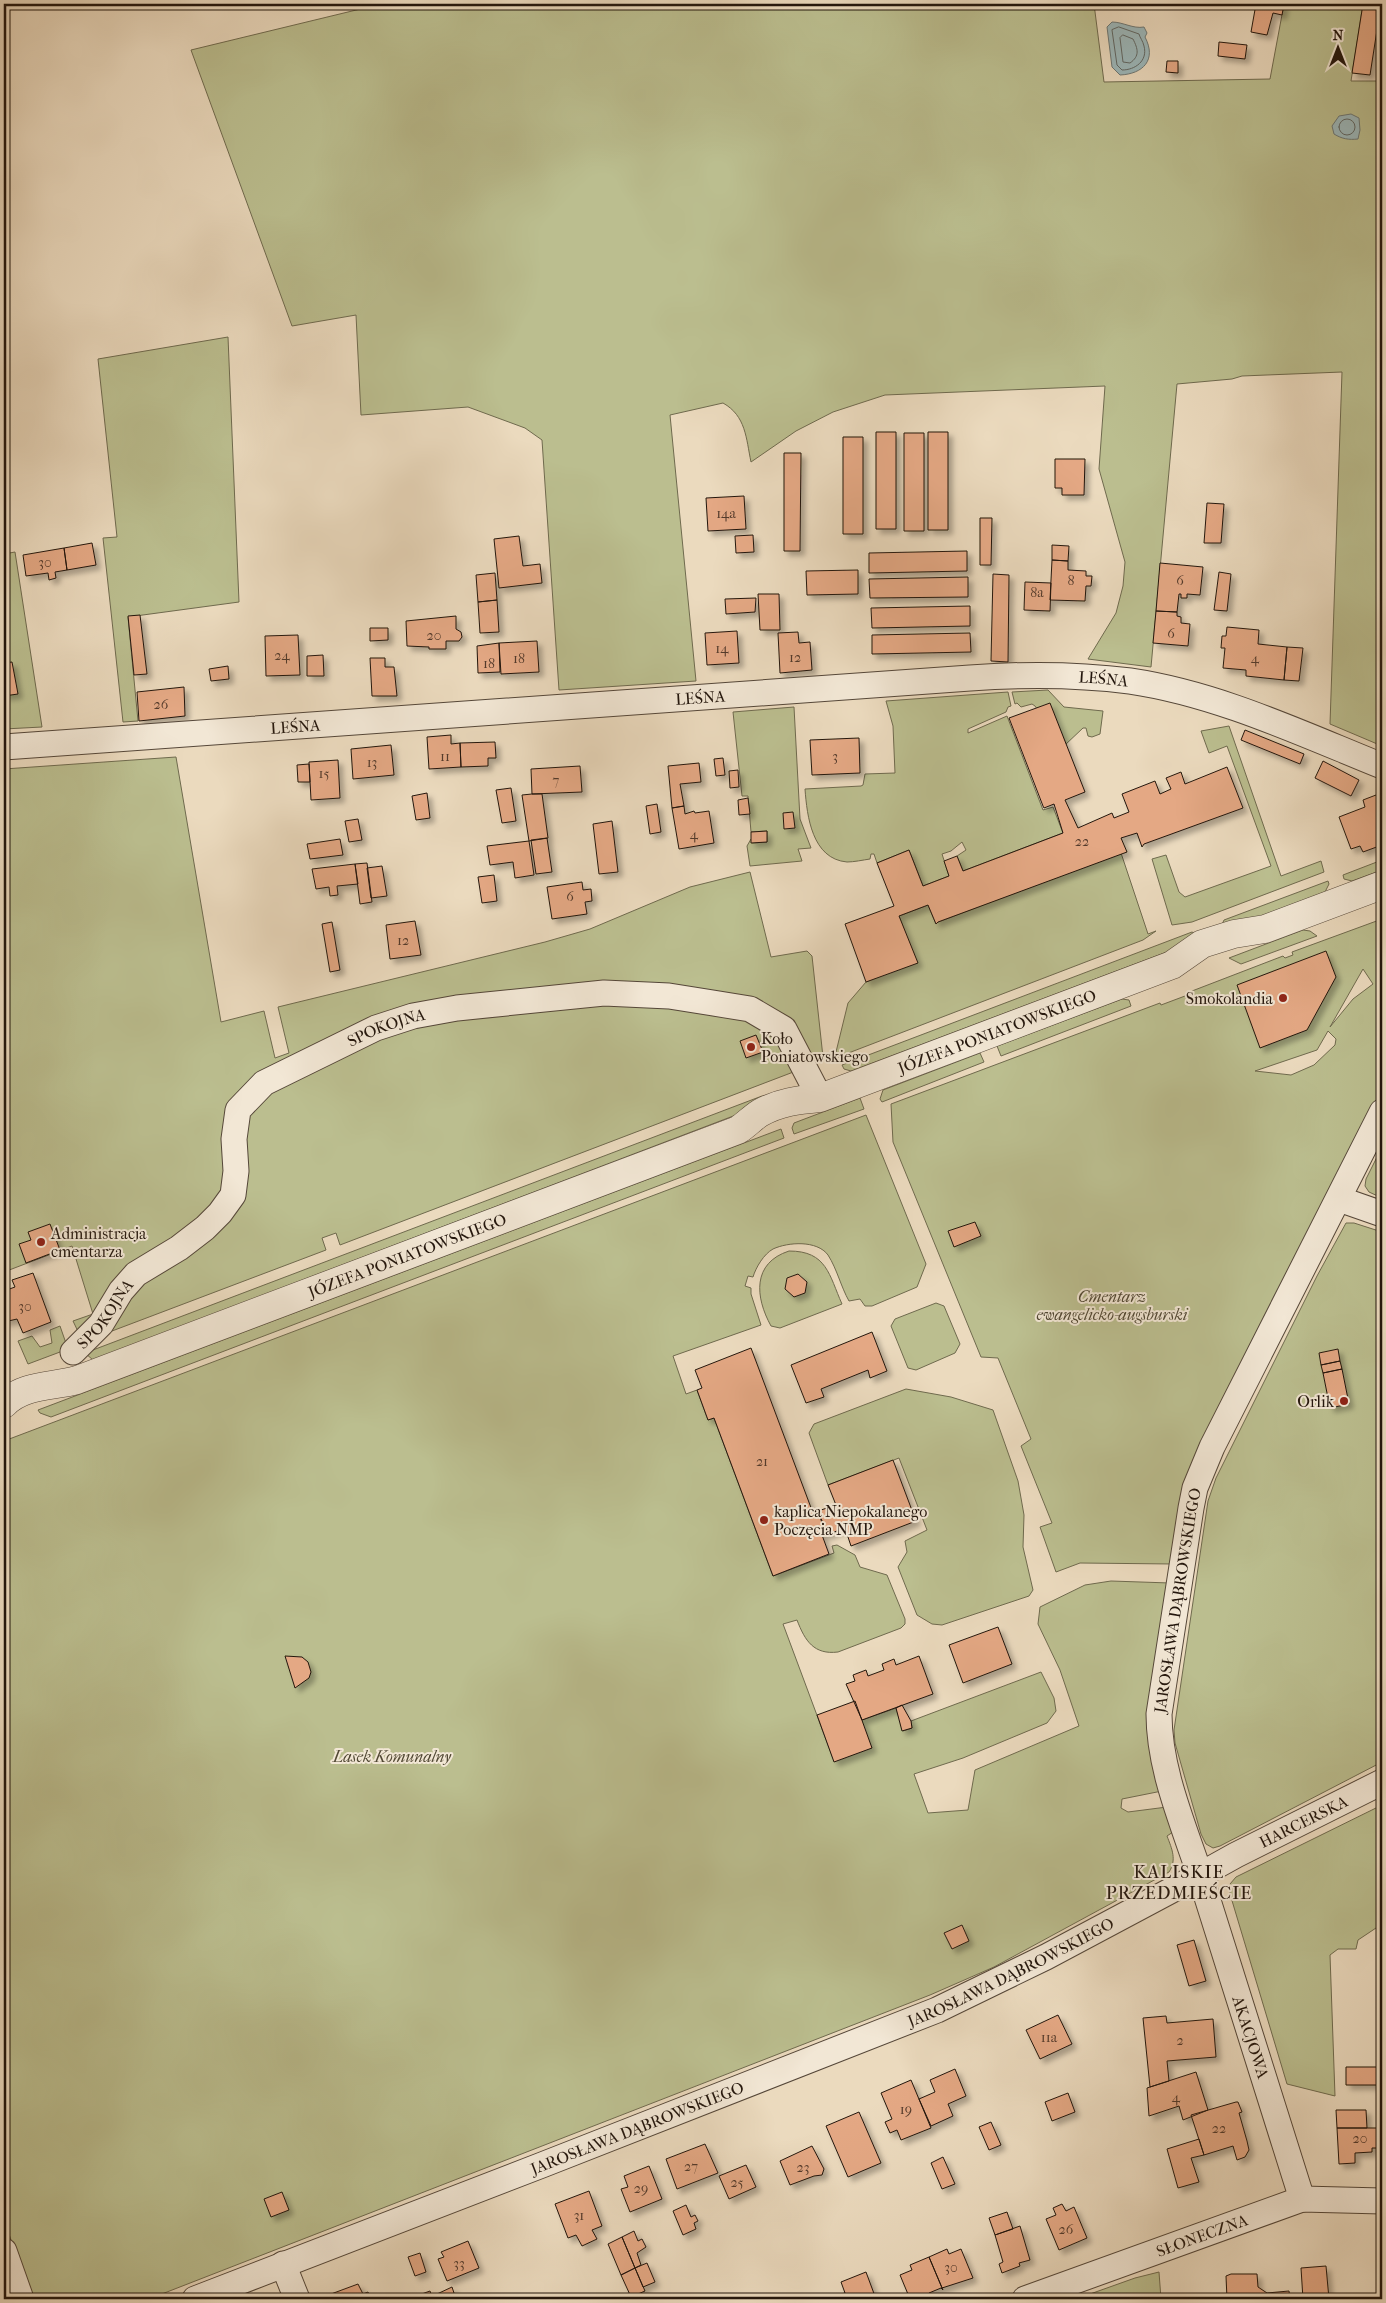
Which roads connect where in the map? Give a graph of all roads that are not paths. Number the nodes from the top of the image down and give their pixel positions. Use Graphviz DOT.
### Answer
graph roads {
  1 [pos="4,747"];
  2 [pos="1382,766"];
  3 [pos="1382,885"];
  4 [pos="820,1098"];
  5 [pos="1382,1112"];
  6 [pos="1339,1199"];
  7 [pos="1382,1214"];
  8 [pos="73,1352"];
  9 [pos="77,1380"];
  10 [pos="4,1404"];
  11 [pos="4,1411"];
  12 [pos="1382,1782"];
  13 [pos="1200,1875"];
  14 [pos="1302,2199"];
  15 [pos="1382,2201"];
  16 [pos="4,2251"];
  17 [pos="284,2264"];
  18 [pos="1031,2298"];
  19 [pos="21,2299"];
  20 [pos="195,2299"];
  21 [pos="297,2299"];
  1 -- 2 [label="street, LEŚNA"];
  3 -- 4 [label="street, JÓZEFA PONIATOWSKIEGO"];
  4 -- 8 [label="street, SPOKOJNA"];
  4 -- 9 [label="street, JÓZEFA PONIATOWSKIEGO"];
  5 -- 6 [label="street, JAROSŁAWA DĄBROWSKIEGO"];
  6 -- 7 [label="street"];
  6 -- 13 [label="street, JAROSŁAWA DĄBROWSKIEGO"];
  9 -- 10 [label="street, JÓZEFA PONIATOWSKIEGO"];
  9 -- 11 [label="street, JÓZEFA PONIATOWSKIEGO"];
  12 -- 13 [label="street, HARCERSKA"];
  13 -- 14 [label="street, AKACJOWA"];
  13 -- 17 [label="street, JAROSŁAWA DĄBROWSKIEGO"];
  14 -- 15 [label="street, SŁONECZNA"];
  14 -- 18 [label="street, SŁONECZNA"];
  16 -- 19 [label="street"];
  17 -- 20 [label="street, JAROSŁAWA DĄBROWSKIEGO"];
  17 -- 21 [label="street"];
}
